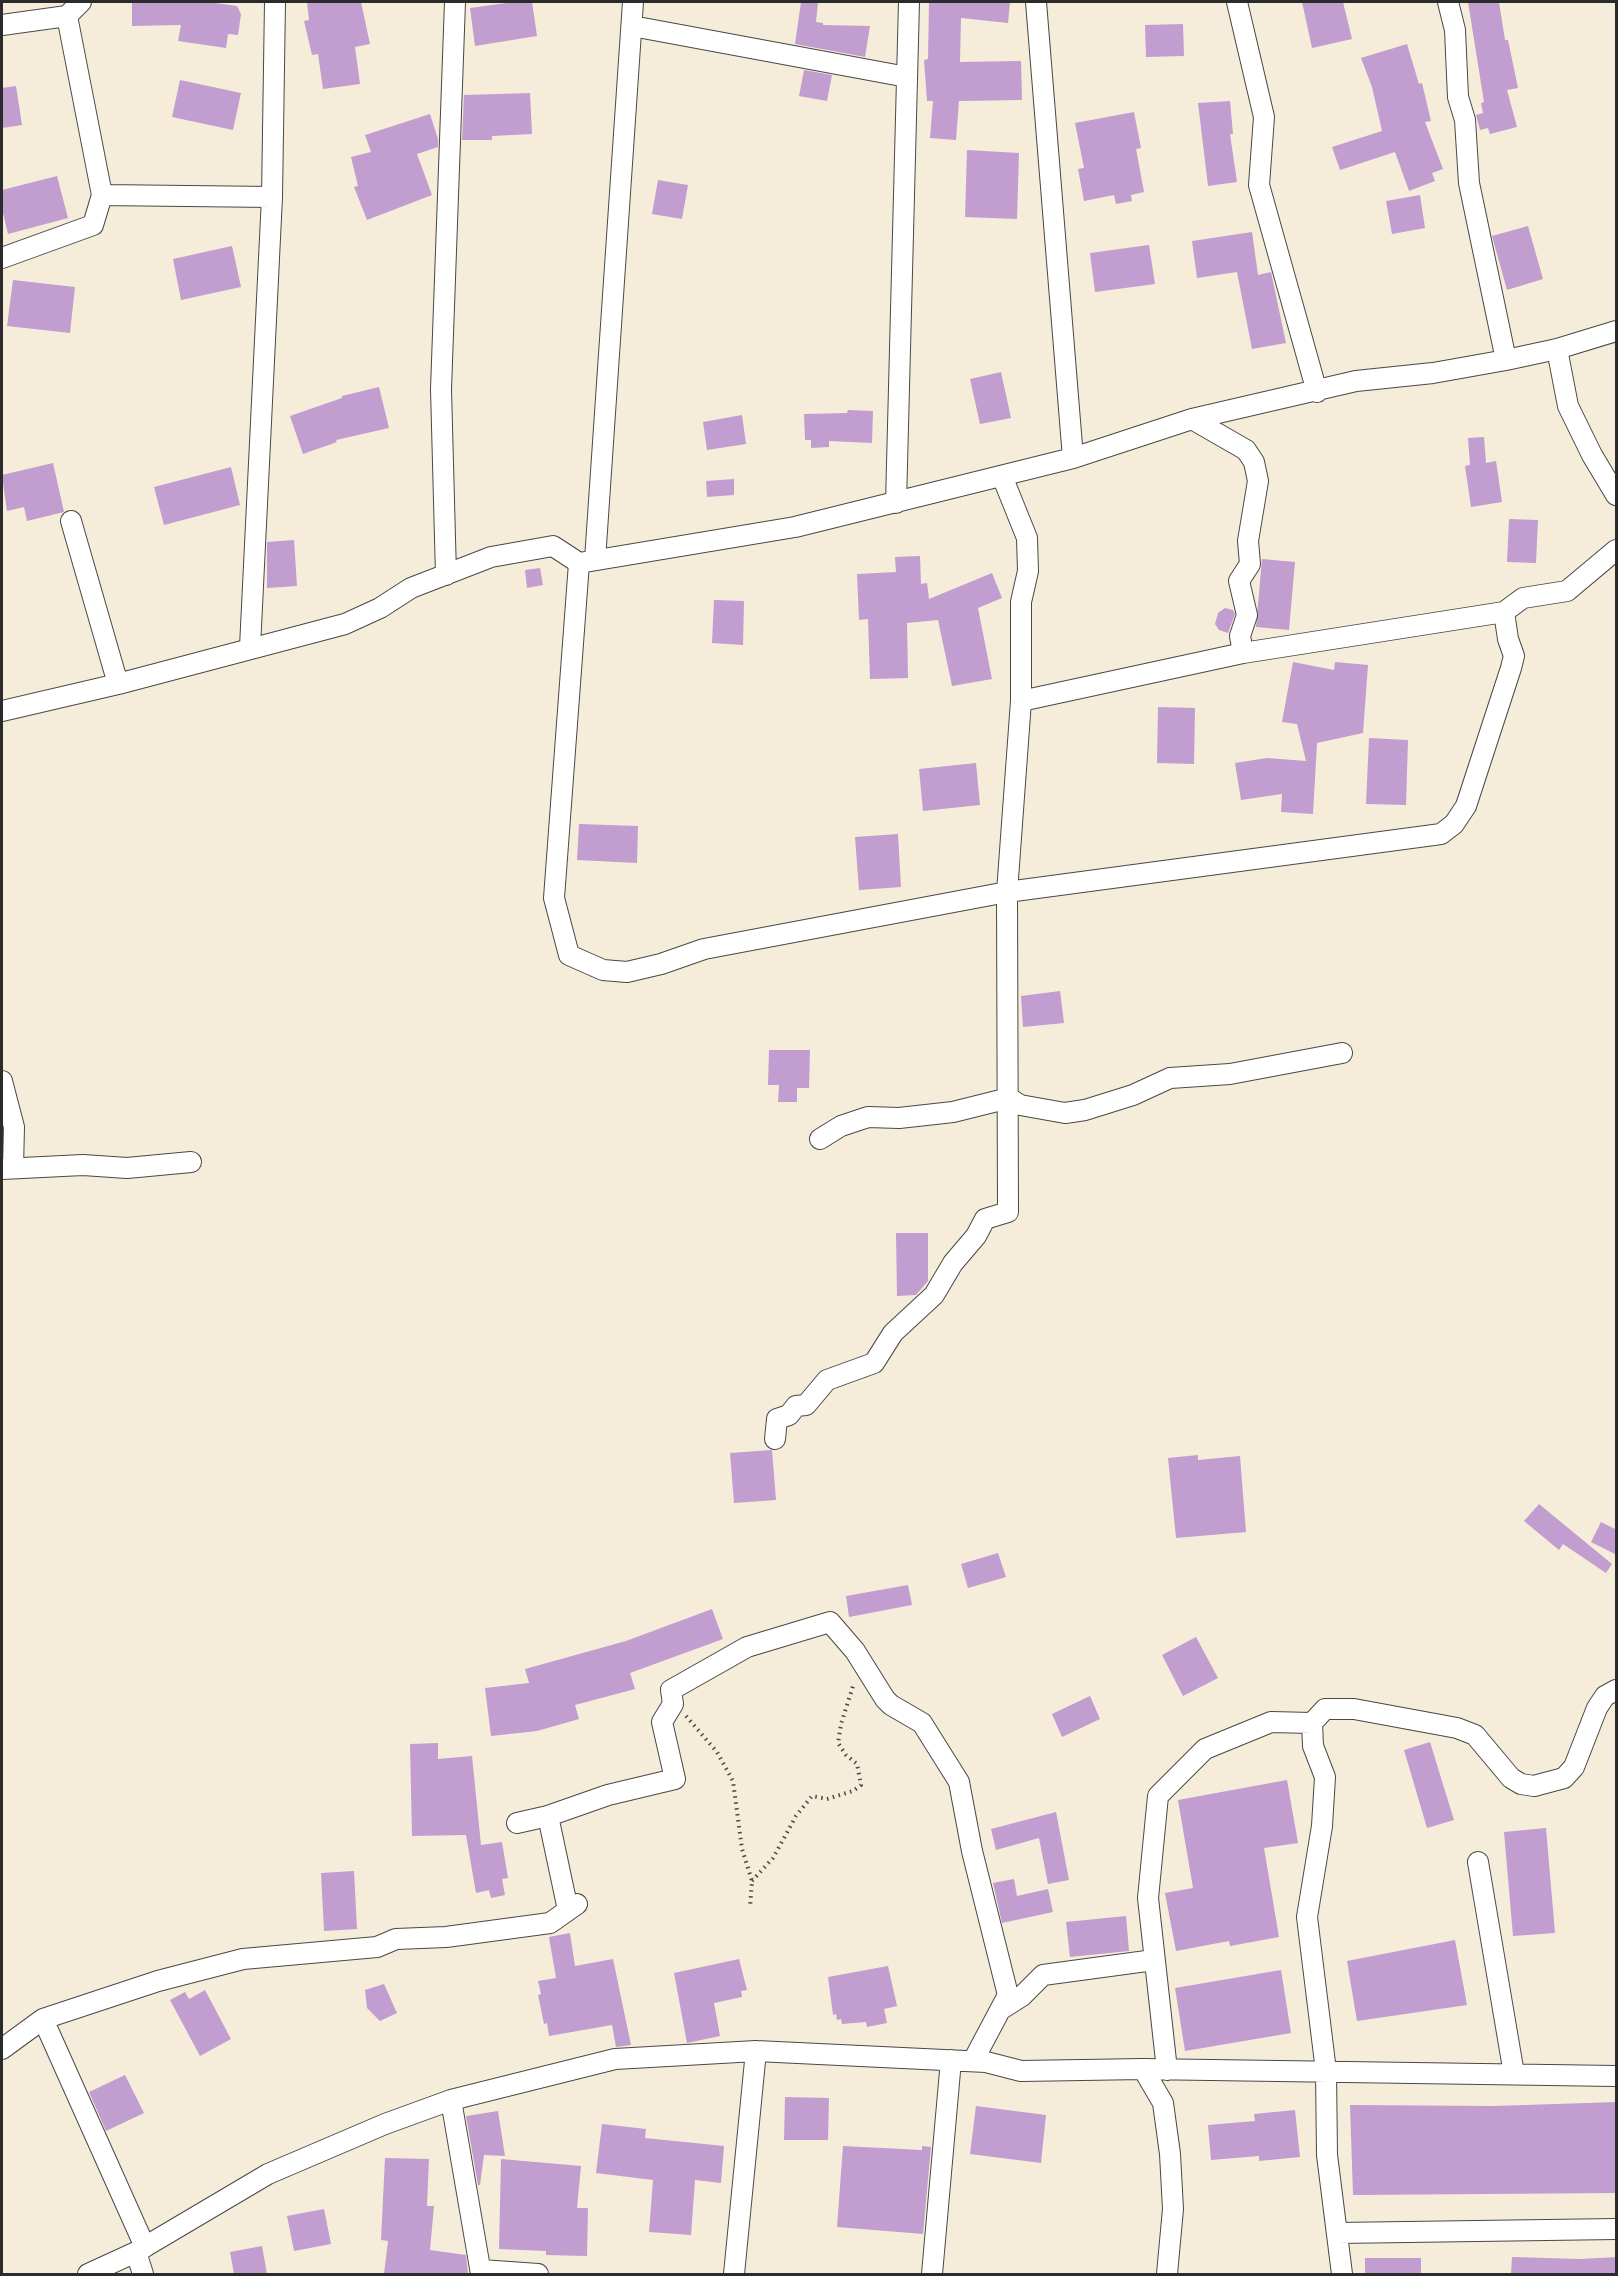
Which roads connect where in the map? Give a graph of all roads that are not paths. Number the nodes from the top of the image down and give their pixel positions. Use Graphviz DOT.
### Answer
graph roads {
  1 [pos="81,2"];
  2 [pos="275,2"];
  3 [pos="455,2"];
  4 [pos="633,2"];
  5 [pos="909,2"];
  6 [pos="1036,2"];
  7 [pos="1237,2"];
  8 [pos="1448,2"];
  9 [pos="67,16"];
  10 [pos="2,25"];
  11 [pos="632,26"];
  12 [pos="907,77"];
  13 [pos="102,195"];
  14 [pos="272,197"];
  15 [pos="2,258"];
  16 [pos="1617,331"];
  17 [pos="1557,349"];
  18 [pos="1506,360"];
  19 [pos="1317,392"];
  20 [pos="1192,419"];
  21 [pos="1073,458"];
  22 [pos="1002,476"];
  23 [pos="1617,495"];
  24 [pos="896,503"];
  25 [pos="70,521"];
  26 [pos="1617,550"];
  27 [pos="587,561"];
  28 [pos="446,575"];
  29 [pos="1504,612"];
  30 [pos="250,647"];
  31 [pos="1243,653"];
  32 [pos="118,684"];
  33 [pos="1021,701"];
  34 [pos="2,711"];
  35 [pos="1007,892"];
  36 [pos="1342,1053"];
  37 [pos="2,1081"];
  38 [pos="1009,1098"];
  39 [pos="820,1139"];
  40 [pos="191,1162"];
  41 [pos="7,1168"];
  42 [pos="775,1439"];
  43 [pos="1617,1690"];
  44 [pos="1312,1723"];
  45 [pos="548,1816"];
  46 [pos="517,1823"];
  47 [pos="1478,1862"];
  48 [pos="1154,1960"];
  49 [pos="1000,2010"];
  50 [pos="43,2019"];
  51 [pos="2,2049"];
  52 [pos="756,2051"];
  53 [pos="951,2060"];
  54 [pos="973,2061"];
  55 [pos="1143,2069"];
  56 [pos="1167,2070"];
  57 [pos="1326,2071"];
  58 [pos="1514,2074"];
  59 [pos="1617,2076"];
  60 [pos="451,2100"];
  61 [pos="1617,2229"];
  62 [pos="1337,2233"];
  63 [pos="141,2250"];
  64 [pos="481,2272"];
  65 [pos="88,2274"];
  66 [pos="143,2274"];
  67 [pos="538,2274"];
  68 [pos="734,2274"];
  69 [pos="932,2274"];
  70 [pos="1167,2274"];
  71 [pos="1342,2274"];
  1 -- 9 [label="street"];
  2 -- 14 [label="street"];
  3 -- 28 [label="street"];
  4 -- 11 [label="street"];
  5 -- 12 [label="street"];
  6 -- 21 [label="street"];
  7 -- 19 [label="street"];
  8 -- 18 [label="street"];
  9 -- 10 [label="street"];
  9 -- 13 [label="street"];
  11 -- 12 [label="street"];
  11 -- 27 [label="street"];
  12 -- 24 [label="street"];
  13 -- 14 [label="street"];
  13 -- 15 [label="street"];
  14 -- 30 [label="street"];
  16 -- 17 [label="street"];
  17 -- 18 [label="street"];
  17 -- 23 [label="street"];
  18 -- 19 [label="street"];
  19 -- 20 [label="street"];
  20 -- 21 [label="street"];
  20 -- 31 [label="street"];
  21 -- 22 [label="street"];
  22 -- 24 [label="street"];
  22 -- 33 [label="street"];
  24 -- 27 [label="street"];
  25 -- 32 [label="street"];
  26 -- 29 [label="street"];
  27 -- 28 [label="street"];
  27 -- 35 [label="street"];
  28 -- 30 [label="street"];
  29 -- 31 [label="street"];
  29 -- 35 [label="street"];
  30 -- 32 [label="street"];
  31 -- 33 [label="street"];
  32 -- 34 [label="street"];
  33 -- 35 [label="street"];
  35 -- 38 [label="street"];
  36 -- 38 [label="street"];
  37 -- 41 [label="street"];
  38 -- 39 [label="street"];
  38 -- 42 [label="street"];
  40 -- 41 [label="street"];
  43 -- 44 [label="street"];
  44 -- 48 [label="street"];
  44 -- 57 [label="street"];
  45 -- 46 [label="street"];
  45 -- 49 [label="street"];
  45 -- 50 [label="street"];
  47 -- 58 [label="street"];
  48 -- 49 [label="street"];
  48 -- 56 [label="street"];
  49 -- 54 [label="street"];
  50 -- 51 [label="street"];
  50 -- 63 [label="street"];
  52 -- 53 [label="street"];
  52 -- 60 [label="street"];
  52 -- 68 [label="street"];
  53 -- 54 [label="street"];
  53 -- 69 [label="street"];
  54 -- 55 [label="street"];
  55 -- 56 [label="street"];
  55 -- 70 [label="street"];
  56 -- 57 [label="street"];
  57 -- 58 [label="street"];
  57 -- 62 [label="street"];
  58 -- 59 [label="street"];
  60 -- 63 [label="street"];
  60 -- 64 [label="street"];
  61 -- 62 [label="street"];
  62 -- 71 [label="street"];
  63 -- 65 [label="street"];
  63 -- 66 [label="street"];
  64 -- 67 [label="street"];
}
